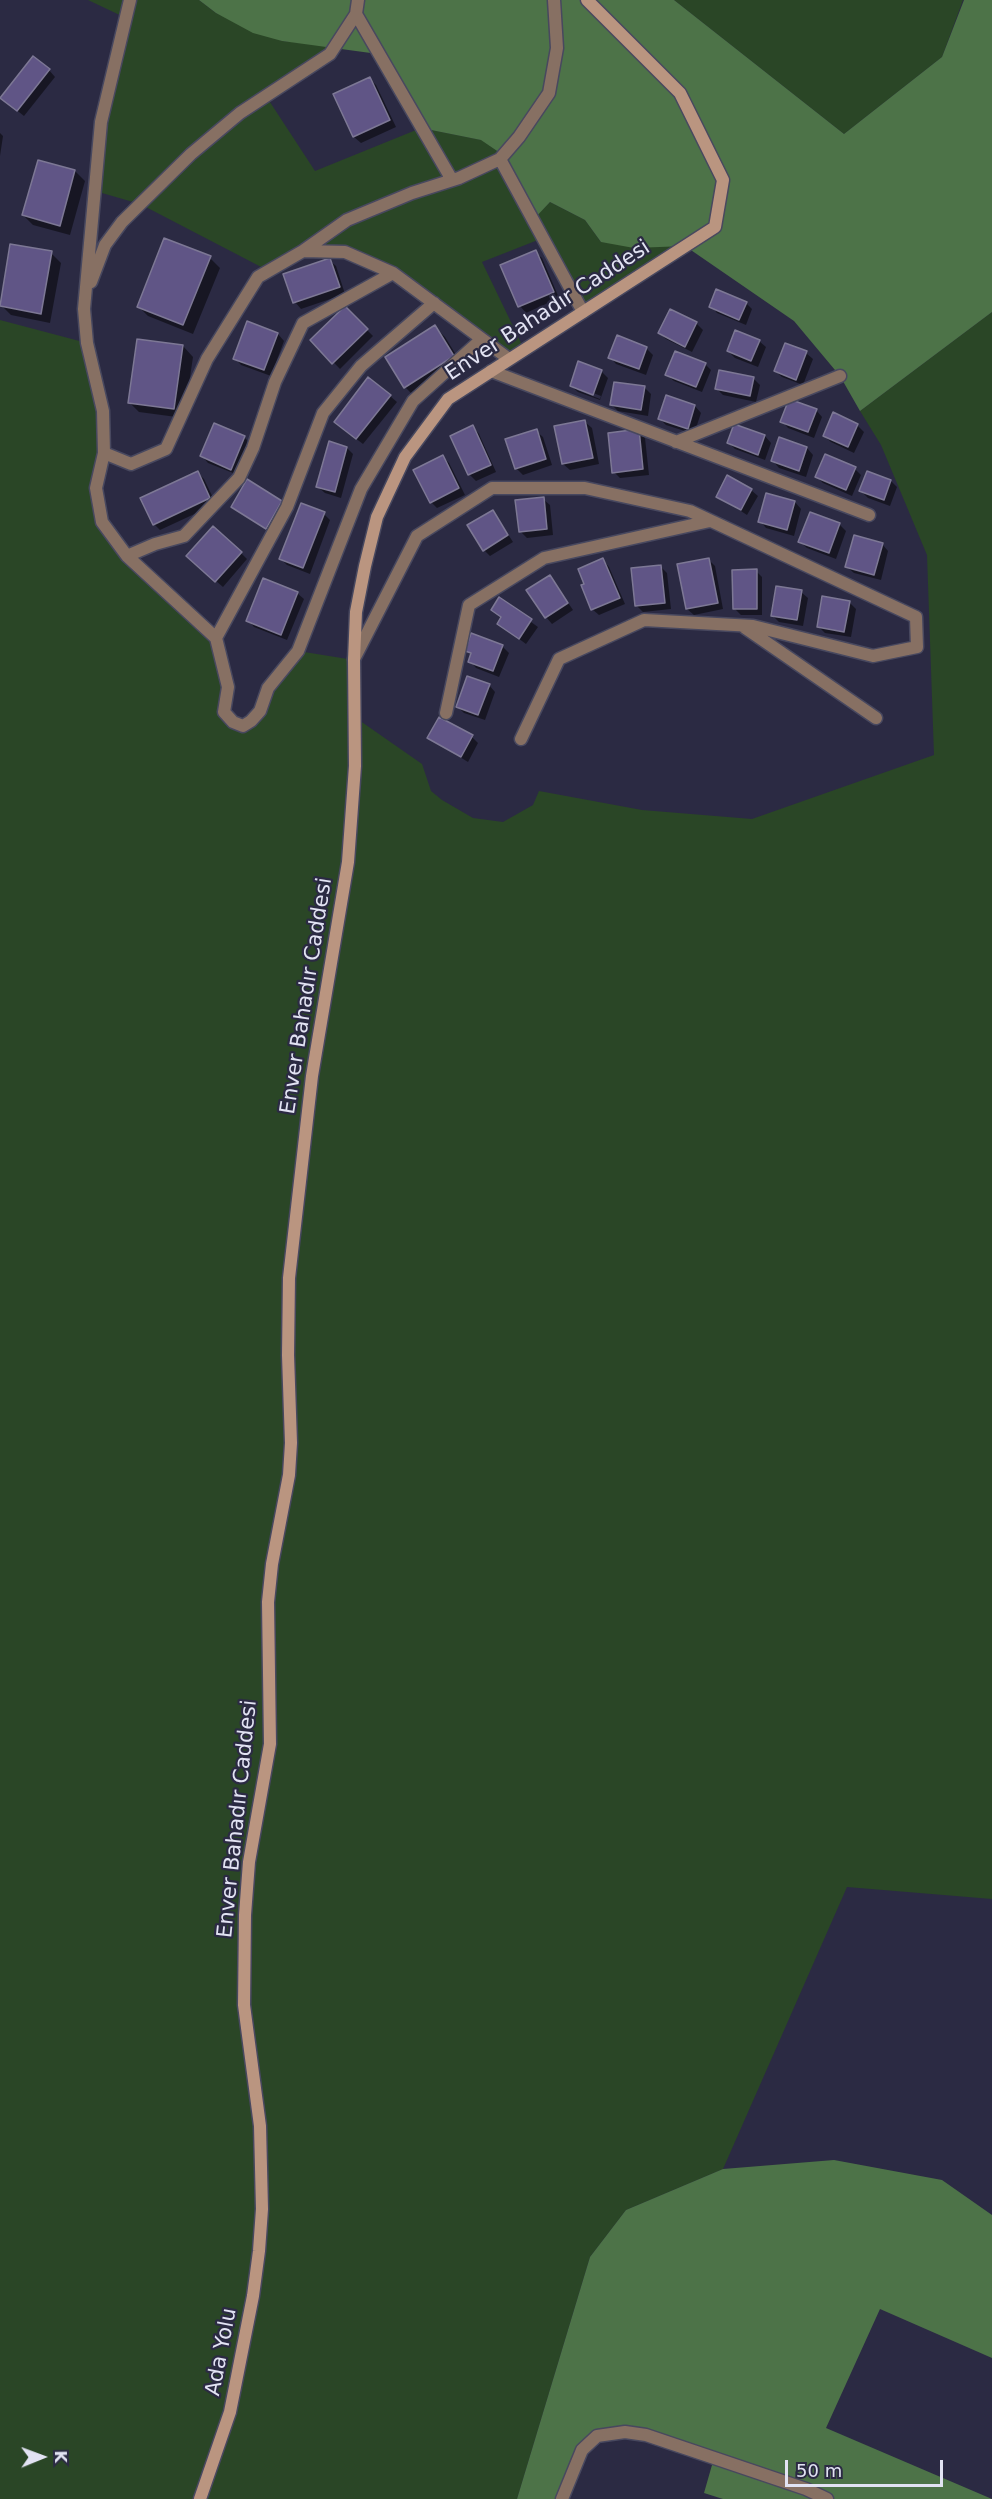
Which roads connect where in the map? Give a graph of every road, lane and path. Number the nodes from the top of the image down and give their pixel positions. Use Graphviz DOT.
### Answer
graph roads {
  1 [pos="130,0"];
  2 [pos="358,0"];
  3 [pos="554,0"];
  4 [pos="587,0"];
  5 [pos="356,14"];
  6 [pos="500,159"];
  7 [pos="452,180"];
  8 [pos="303,251"];
  9 [pos="393,273"];
  10 [pos="85,298"];
  11 [pos="434,303"];
  12 [pos="583,312"];
  13 [pos="482,339"];
  14 [pos="509,359"];
  15 [pos="491,371"];
  16 [pos="840,376"];
  17 [pos="676,442"];
  18 [pos="104,453"];
  19 [pos="869,515"];
  20 [pos="710,520"];
  21 [pos="127,556"];
  22 [pos="741,625"];
  23 [pos="216,638"];
  24 [pos="354,660"];
  25 [pos="446,714"];
  26 [pos="876,718"];
  27 [pos="521,739"];
  28 [pos="262,2209"];
  29 [pos="200,2499"];
  30 [pos="562,2499"];
  31 [pos="827,2499"];
  1 -- 10 [label="street"];
  2 -- 5 [label="street"];
  3 -- 6 [label="street"];
  4 -- 12 [label="main road, Enver Bahadır Caddesi"];
  5 -- 7 [label="street"];
  5 -- 10 [label="street"];
  6 -- 7 [label="street"];
  6 -- 12 [label="street"];
  7 -- 8 [label="street"];
  8 -- 9 [label="street"];
  8 -- 18 [label="street"];
  9 -- 11 [label="street"];
  9 -- 21 [label="street"];
  10 -- 18 [label="street"];
  11 -- 13 [label="street"];
  11 -- 23 [label="street"];
  12 -- 14 [label="main road, Enver Bahadır Caddesi"];
  13 -- 14 [label="street"];
  13 -- 23 [label="street"];
  14 -- 15 [label="main road, Enver Bahadır Caddesi"];
  15 -- 17 [label="street"];
  15 -- 24 [label="main road, Enver Bahadır Caddesi"];
  16 -- 17 [label="street"];
  17 -- 19 [label="street"];
  18 -- 21 [label="street"];
  20 -- 22 [label="street"];
  20 -- 24 [label="street"];
  20 -- 25 [label="street"];
  21 -- 23 [label="street"];
  22 -- 26 [label="street"];
  22 -- 27 [label="street"];
  24 -- 28 [label="main road, Enver Bahadır Caddesi"];
  28 -- 29 [label="main road, Ada Yolu"];
  30 -- 31 [label="street"];
}
